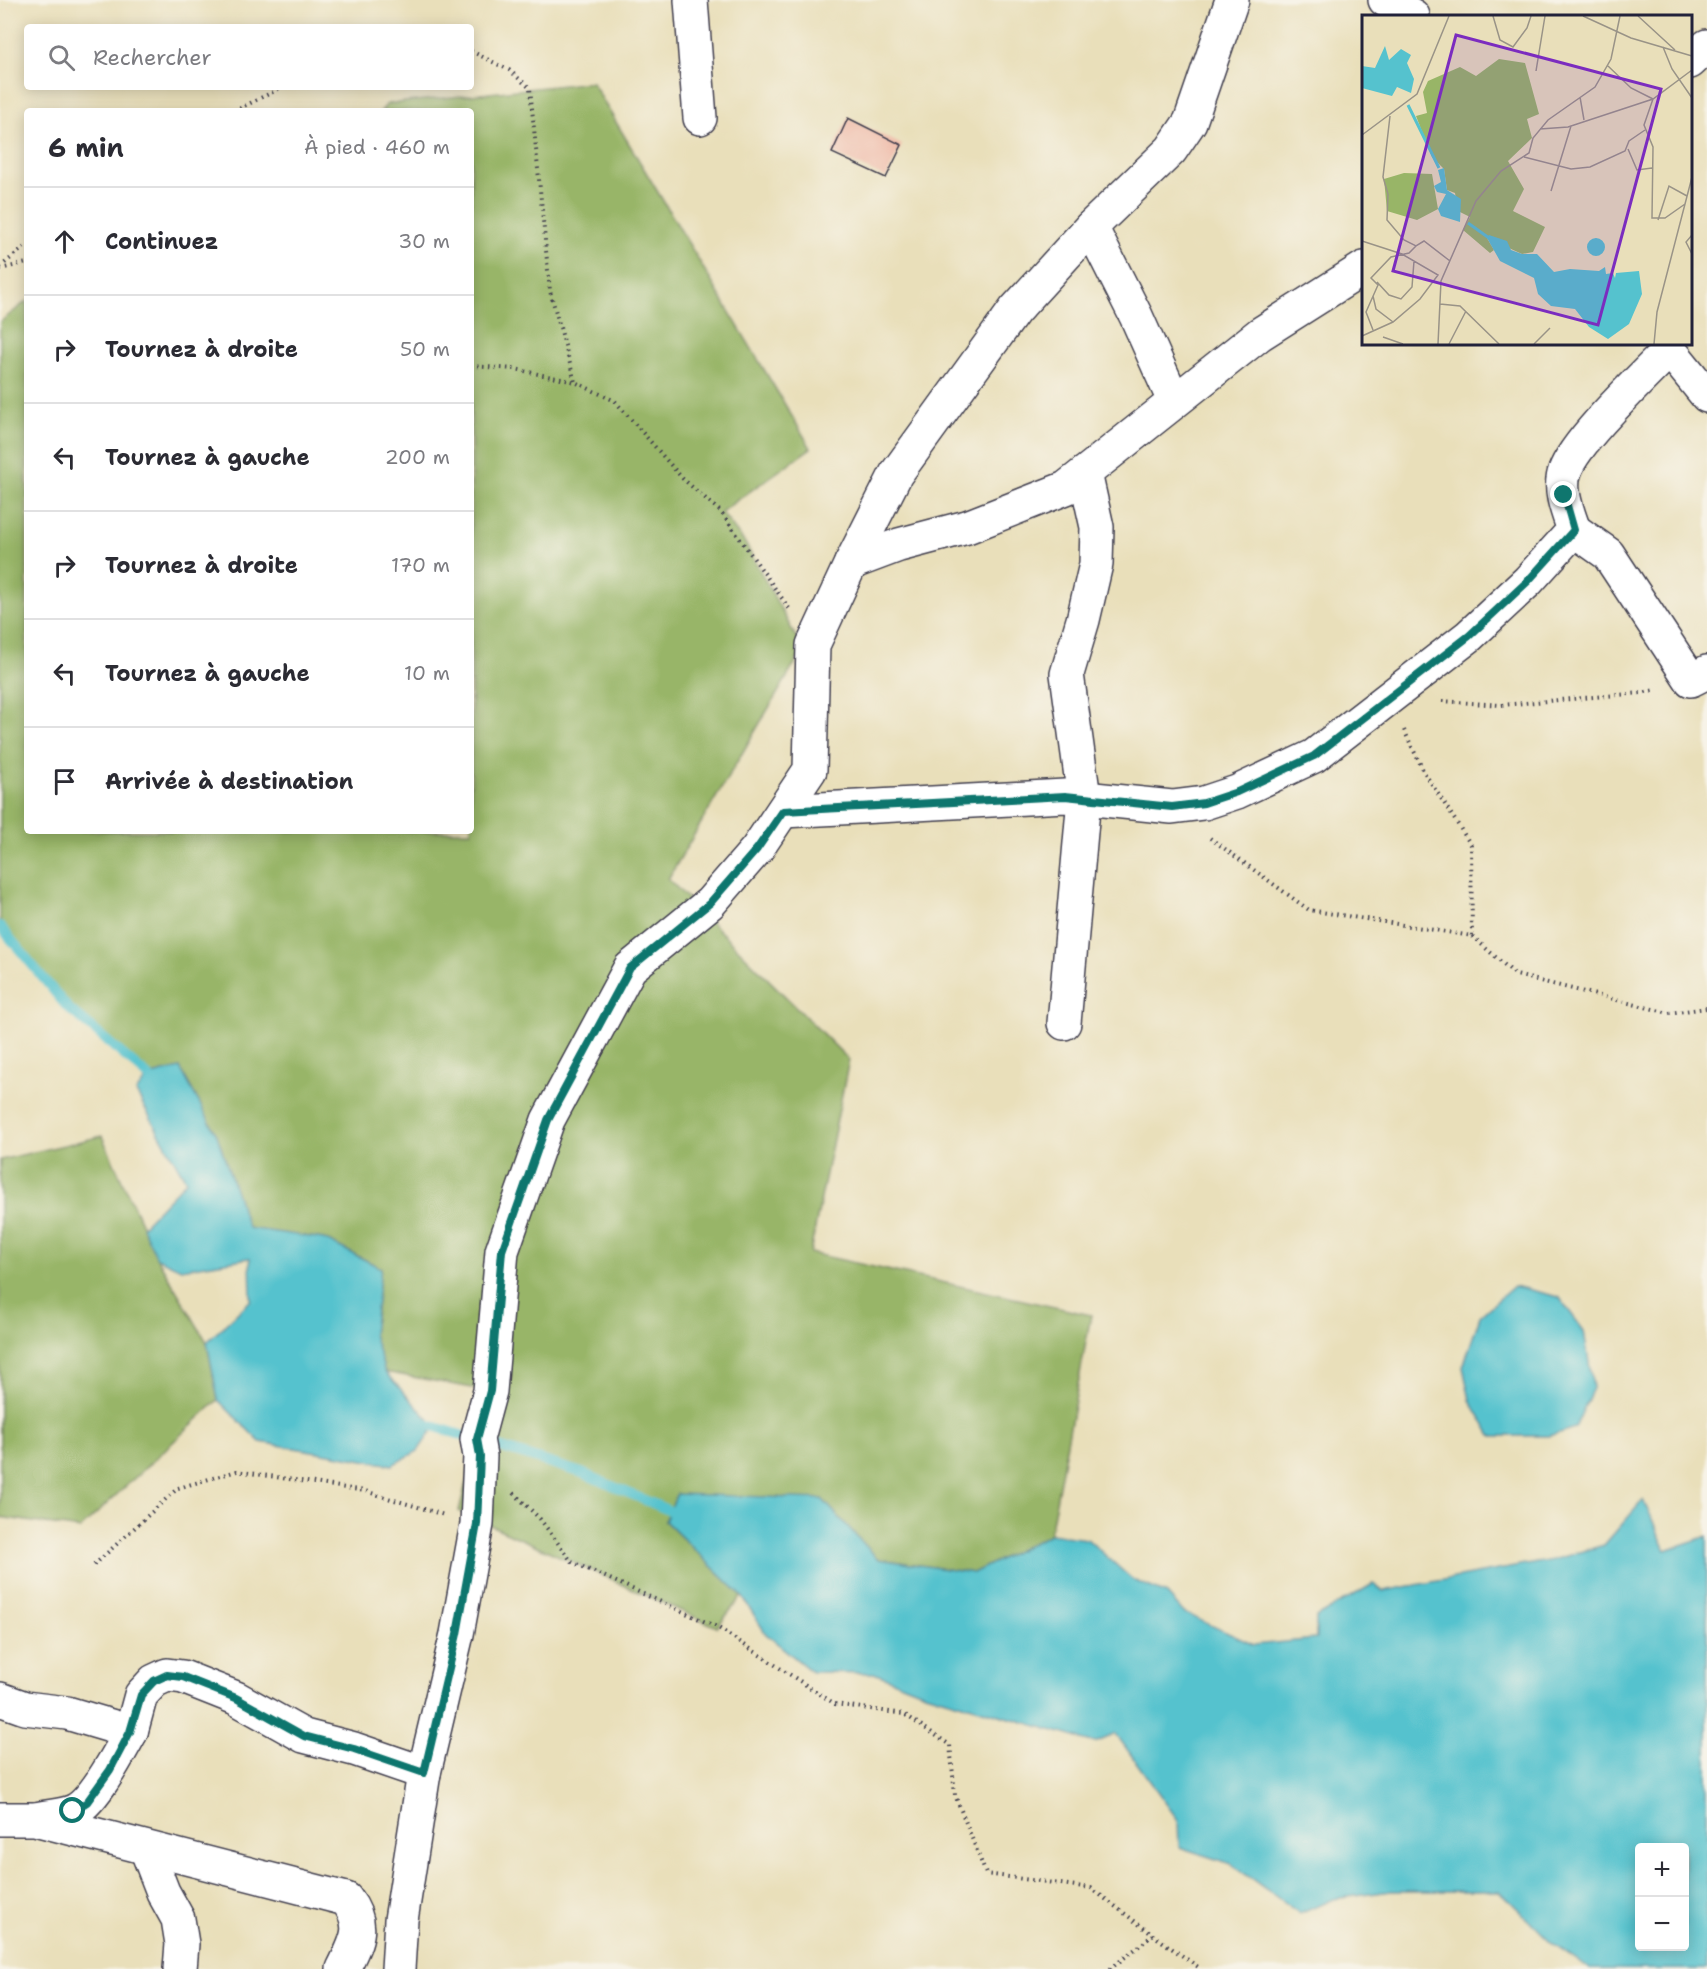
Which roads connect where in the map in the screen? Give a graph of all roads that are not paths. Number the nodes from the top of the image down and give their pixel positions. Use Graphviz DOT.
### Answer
graph roads {
  1 [pos="692,0"];
  2 [pos="1232,0"];
  3 [pos="1385,0"];
  4 [pos="1411,15"];
  5 [pos="1707,46"];
  6 [pos="1692,60"];
  7 [pos="700,118"];
  8 [pos="1091,227"];
  9 [pos="1362,269"];
  10 [pos="1666,347"];
  11 [pos="1707,396"];
  12 [pos="1174,401"];
  13 [pos="1084,473"];
  14 [pos="1574,530"];
  15 [pos="850,563"];
  16 [pos="1699,676"];
  17 [pos="1084,798"];
  18 [pos="783,811"];
  19 [pos="1064,1023"];
  20 [pos="0,1699"];
  21 [pos="130,1732"];
  22 [pos="424,1773"];
  23 [pos="0,1819"];
  24 [pos="35,1819"];
  25 [pos="0,1838"];
  26 [pos="146,1848"];
  27 [pos="180,1969"];
  28 [pos="343,1969"];
  29 [pos="398,1969"];
  1 -- 7 [label="street"];
  2 -- 8 [label="street"];
  3 -- 4 [label="street"];
  5 -- 6 [label="street"];
  8 -- 12 [label="street"];
  8 -- 15 [label="street"];
  9 -- 12 [label="street"];
  10 -- 11 [label="street"];
  10 -- 14 [label="street"];
  12 -- 13 [label="street"];
  13 -- 15 [label="street"];
  13 -- 17 [label="street"];
  14 -- 16 [label="street"];
  14 -- 17 [label="street"];
  15 -- 18 [label="street"];
  17 -- 18 [label="street"];
  17 -- 19 [label="street"];
  18 -- 22 [label="street"];
  20 -- 21 [label="street"];
  21 -- 22 [label="street"];
  21 -- 24 [label="street"];
  22 -- 29 [label="street"];
  23 -- 24 [label="street"];
  24 -- 25 [label="street"];
  24 -- 26 [label="street"];
  26 -- 27 [label="street"];
  26 -- 28 [label="street"];
}
